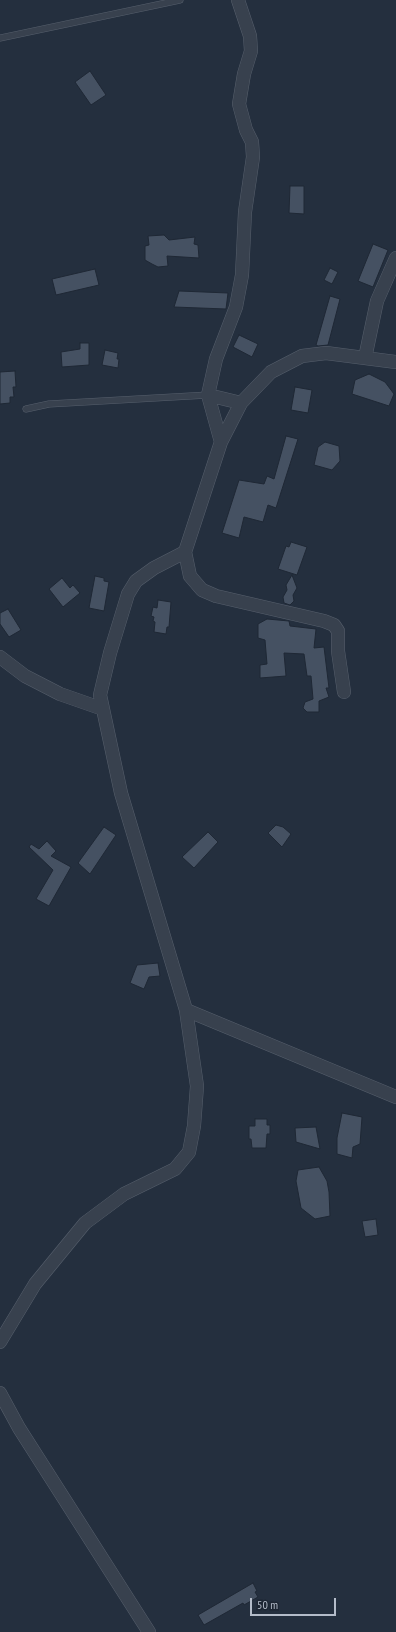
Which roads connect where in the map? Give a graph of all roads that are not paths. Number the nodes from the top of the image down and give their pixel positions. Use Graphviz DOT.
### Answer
graph roads {
  1 [pos="180,0"];
  2 [pos="238,0"];
  3 [pos="0,38"];
  4 [pos="396,258"];
  5 [pos="364,358"];
  6 [pos="396,362"];
  7 [pos="208,395"];
  8 [pos="241,403"];
  9 [pos="26,409"];
  10 [pos="221,442"];
  11 [pos="185,552"];
  12 [pos="0,657"];
  13 [pos="344,692"];
  14 [pos="103,709"];
  15 [pos="186,1010"];
  16 [pos="396,1097"];
  17 [pos="0,1342"];
  18 [pos="0,1393"];
  19 [pos="149,1632"];
  1 -- 3 [label="lane"];
  2 -- 7 [label="street"];
  4 -- 5 [label="street"];
  5 -- 6 [label="street"];
  5 -- 8 [label="street"];
  7 -- 8 [label="street"];
  7 -- 9 [label="lane"];
  7 -- 10 [label="street"];
  8 -- 10 [label="street"];
  10 -- 11 [label="street"];
  11 -- 13 [label="street"];
  11 -- 14 [label="street"];
  12 -- 14 [label="street"];
  14 -- 15 [label="street"];
  15 -- 16 [label="street"];
  15 -- 17 [label="street"];
  18 -- 19 [label="street"];
}
